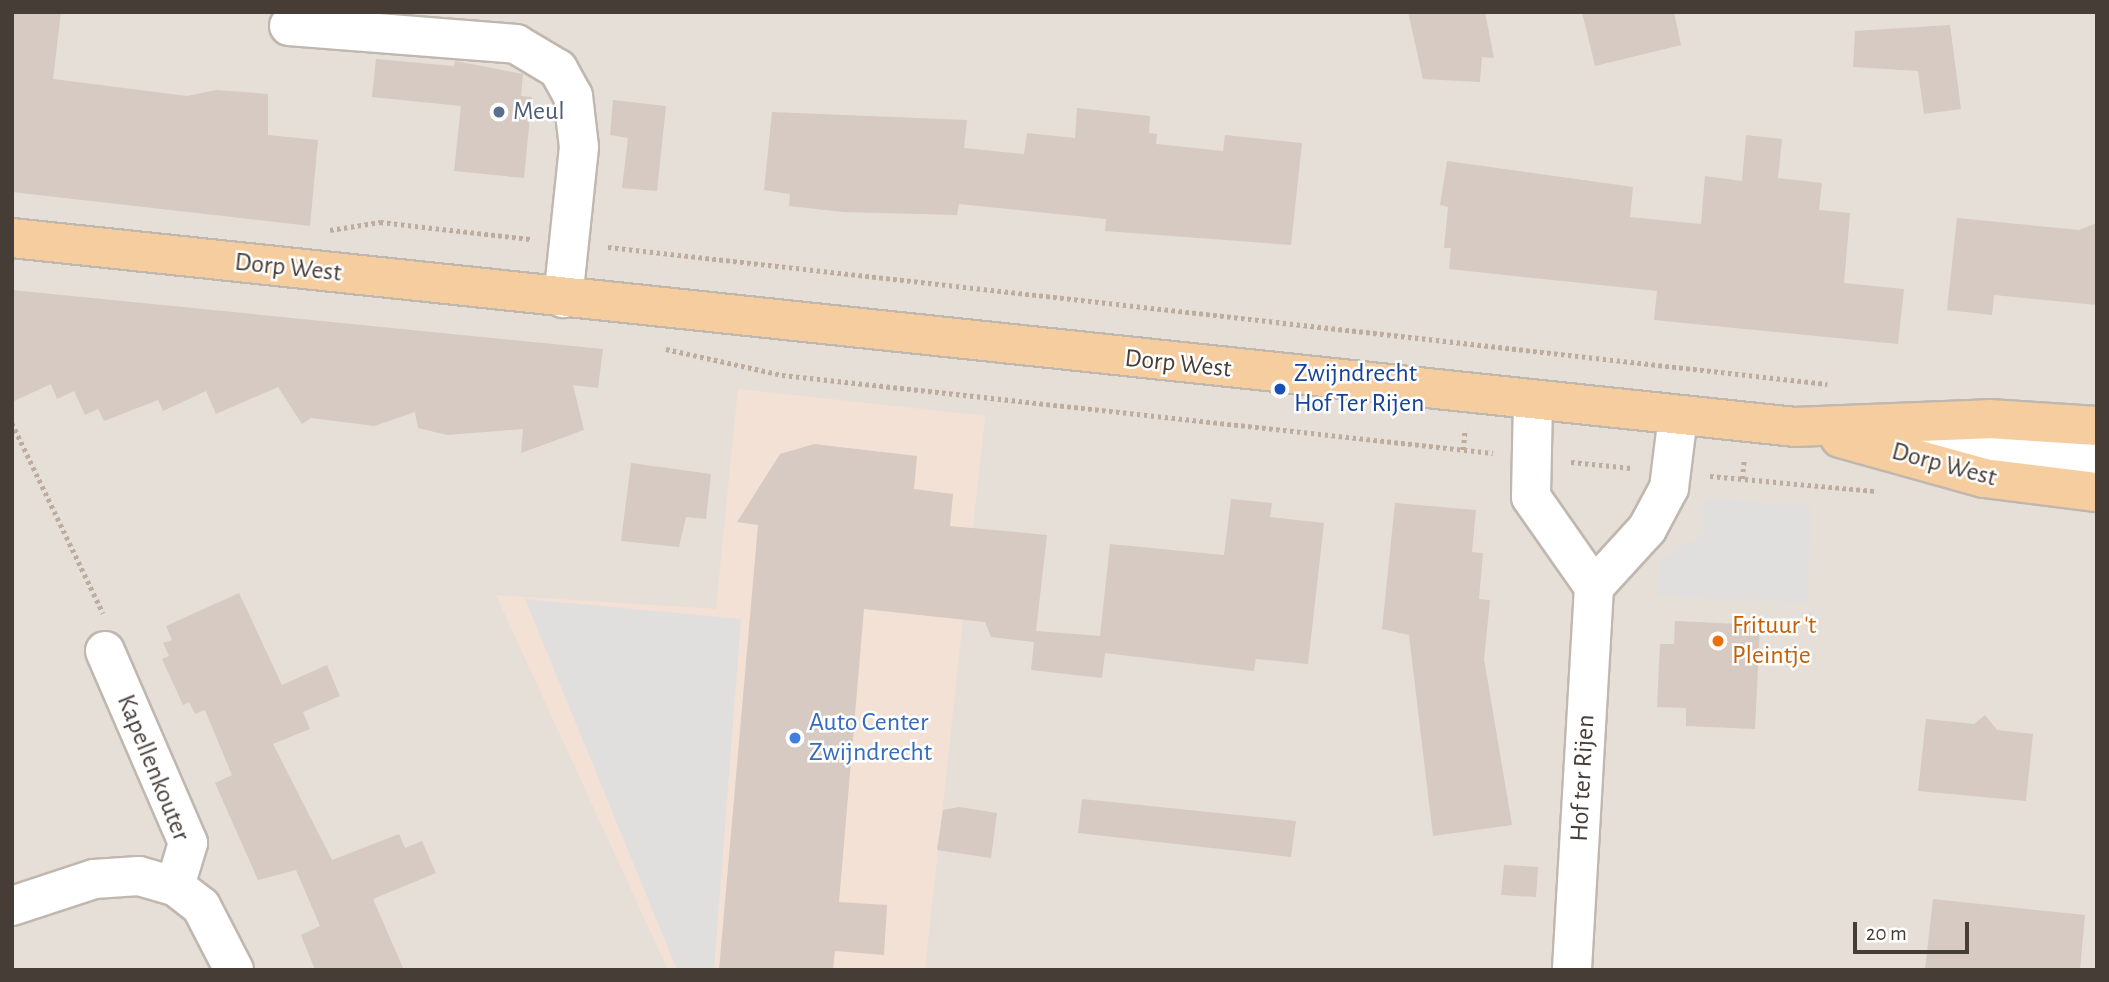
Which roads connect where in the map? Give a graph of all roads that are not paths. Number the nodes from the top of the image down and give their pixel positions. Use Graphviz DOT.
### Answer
graph roads {
  1 [pos="289,26"];
  2 [pos="12,238"];
  3 [pos="563,298"];
  4 [pos="1533,401"];
  5 [pos="1678,416"];
  6 [pos="2097,426"];
  7 [pos="1794,427"];
  8 [pos="2097,459"];
  9 [pos="2097,492"];
  10 [pos="1594,587"];
  11 [pos="105,651"];
  12 [pos="175,886"];
  13 [pos="12,906"];
  14 [pos="234,970"];
  15 [pos="1572,970"];
  1 -- 3 [label="street"];
  2 -- 3 [label="main road, Dorp West"];
  3 -- 4 [label="main road, Dorp West"];
  4 -- 5 [label="main road, Dorp West"];
  4 -- 10 [label="street"];
  5 -- 7 [label="main road, Dorp West"];
  5 -- 10 [label="street"];
  6 -- 7 [label="main road, Dorp West"];
  7 -- 8 [label="street"];
  7 -- 9 [label="main road, Dorp West"];
  10 -- 15 [label="street, Hof ter Rijen"];
  11 -- 12 [label="street, Kapellenkouter"];
  12 -- 13 [label="street, Kapellenkouter"];
  12 -- 14 [label="street, Kapellenkouter"];
}
